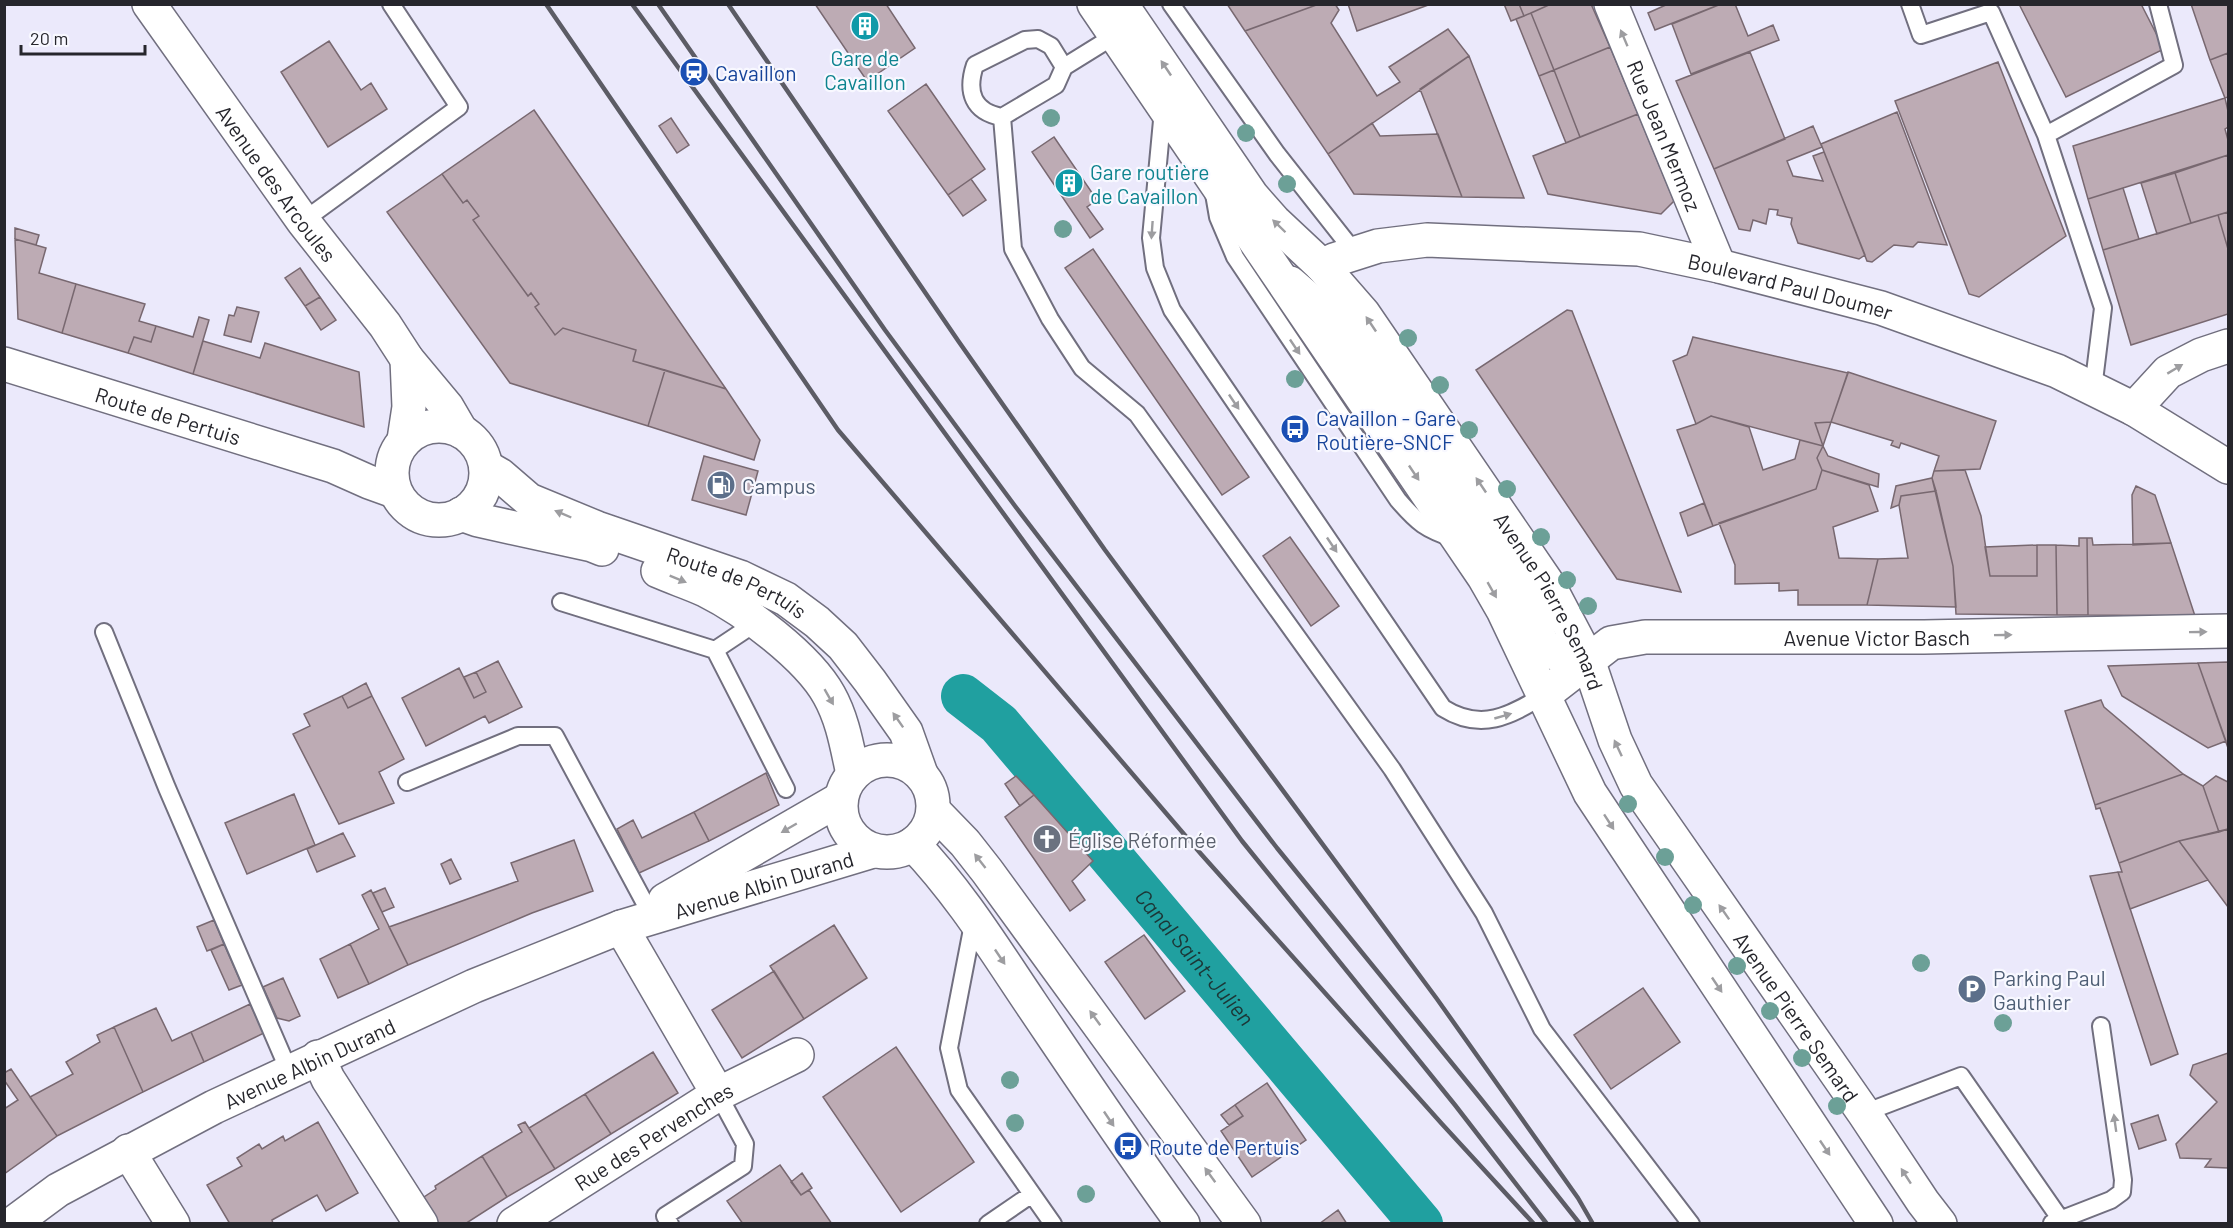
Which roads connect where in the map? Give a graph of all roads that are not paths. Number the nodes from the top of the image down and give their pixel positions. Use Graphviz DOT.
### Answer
graph roads {
  1 [pos="149,4"];
  2 [pos="391,4"];
  3 [pos="1094,4"];
  4 [pos="1121,4"];
  5 [pos="1171,4"];
  6 [pos="1611,4"];
  7 [pos="1910,4"];
  8 [pos="2158,4"];
  9 [pos="1114,36"];
  10 [pos="1064,67"];
  11 [pos="1164,109"];
  12 [pos="1002,117"];
  13 [pos="2046,135"];
  14 [pos="1211,178"];
  15 [pos="303,221"];
  16 [pos="1355,253"];
  17 [pos="1322,266"];
  18 [pos="1719,266"];
  19 [pos="1273,269"];
  20 [pos="2229,346"];
  21 [pos="407,359"];
  22 [pos="4,364"];
  23 [pos="2093,389"];
  24 [pos="2134,409"];
  25 [pos="461,431"];
  26 [pos="402,442"];
  27 [pos="333,466"];
  28 [pos="486,467"];
  29 [pos="2229,467"];
  30 [pos="394,491"];
  31 [pos="461,514"];
  32 [pos="1460,541"];
  33 [pos="1495,554"];
  34 [pos="561,602"];
  35 [pos="757,622"];
  36 [pos="2229,631"];
  37 [pos="104,632"];
  38 [pos="715,650"];
  39 [pos="1588,660"];
  40 [pos="1544,695"];
  41 [pos="921,774"];
  42 [pos="407,782"];
  43 [pos="846,786"];
  44 [pos="786,789"];
  45 [pos="934,811"];
  46 [pos="913,844"];
  47 [pos="873,851"];
  48 [pos="648,909"];
  49 [pos="974,918"];
  50 [pos="621,927"];
  51 [pos="2101,1026"];
  52 [pos="797,1055"];
  53 [pos="304,1064"];
  54 [pos="718,1094"];
  55 [pos="1864,1113"];
  56 [pos="128,1151"];
  57 [pos="1032,1194"];
  58 [pos="2056,1222"];
  59 [pos="12,1224"];
  60 [pos="173,1224"];
  61 [pos="421,1224"];
  62 [pos="514,1224"];
  63 [pos="670,1224"];
  64 [pos="988,1224"];
  65 [pos="1053,1224"];
  66 [pos="1184,1224"];
  67 [pos="1244,1224"];
  68 [pos="1691,1224"];
  69 [pos="1876,1224"];
  70 [pos="1940,1224"];
  1 -- 15 [label="main road, Avenue des Arcoules"];
  2 -- 15 [label="lane"];
  3 -- 9 [label="main road, Avenue Pierre Semard"];
  17 -- 4 [label="main road, Avenue Pierre Semard, one-way"];
  5 -- 16 [label="lane"];
  18 -- 6 [label="main road, Rue Jean Mermoz, one-way"];
  7 -- 13 [label="lane"];
  8 -- 13 [label="lane"];
  9 -- 10 [label="lane"];
  9 -- 11 [label="main road, Avenue Pierre Semard"];
  10 -- 12 [label="lane"];
  10 -- 12 [label="lane"];
  11 -- 14 [label="main road, Avenue Pierre Semard"];
  11 -- 40 [label="lane, one-way"];
  12 -- 68 [label="lane"];
  13 -- 23 [label="lane"];
  14 -- 19 [label="main road, Avenue Pierre Semard"];
  14 -- 32 [label="lane, one-way"];
  15 -- 21 [label="main road, Avenue des Arcoules"];
  16 -- 17 [label="main road, Boulevard Paul Doumer"];
  16 -- 18 [label="main road, Boulevard Paul Doumer"];
  39 -- 17 [label="main road, Avenue Pierre Semard, one-way"];
  18 -- 23 [label="main road, Boulevard Paul Doumer"];
  19 -- 32 [label="main road, Avenue Pierre Semard, one-way"];
  19 -- 33 [label="main road"];
  24 -- 20 [label="main road, one-way"];
  21 -- 25 [label="main road, Avenue des Arcoules"];
  21 -- 26 [label="main road"];
  22 -- 27 [label="main road, Route de Pertuis"];
  23 -- 24 [label="main road, Boulevard Paul Doumer"];
  24 -- 29 [label="main road, Boulevard Paul Doumer"];
  25 -- 26 [label="main road"];
  25 -- 28 [label="main road"];
  26 -- 27 [label="main road"];
  26 -- 30 [label="main road"];
  27 -- 30 [label="main road, Route de Pertuis"];
  28 -- 31 [label="main road"];
  41 -- 28 [label="main road, Route de Pertuis, one-way"];
  30 -- 31 [label="main road"];
  31 -- 35 [label="main road, Route de Pertuis, one-way"];
  32 -- 33 [label="lane"];
  32 -- 40 [label="main road, Avenue Pierre Semard, one-way"];
  33 -- 39 [label="main road"];
  34 -- 38 [label="lane"];
  35 -- 38 [label="lane"];
  35 -- 43 [label="main road, Route de Pertuis, one-way"];
  39 -- 36 [label="main road, Avenue Victor Basch, one-way"];
  37 -- 53 [label="lane"];
  38 -- 44 [label="lane"];
  39 -- 40 [label="main road, Avenue Victor Basch"];
  55 -- 39 [label="main road, Avenue Pierre Semard, one-way"];
  40 -- 69 [label="main road, Avenue Pierre Semard, one-way"];
  41 -- 43 [label="main road"];
  41 -- 45 [label="main road"];
  42 -- 48 [label="lane"];
  43 -- 47 [label="main road"];
  43 -- 48 [label="main road, Avenue Albin Durand, one-way"];
  45 -- 46 [label="main road"];
  67 -- 45 [label="main road, one-way"];
  46 -- 47 [label="main road"];
  46 -- 49 [label="main road"];
  47 -- 50 [label="main road, Avenue Albin Durand"];
  48 -- 50 [label="main road, Avenue Albin Durand"];
  49 -- 57 [label="lane"];
  49 -- 66 [label="main road, one-way"];
  50 -- 53 [label="main road, Avenue Albin Durand"];
  50 -- 54 [label="main road"];
  58 -- 51 [label="lane, one-way"];
  52 -- 54 [label="main road, Rue des Pervenches"];
  53 -- 56 [label="main road, Avenue Albin Durand"];
  53 -- 61 [label="main road"];
  54 -- 62 [label="main road, Rue des Pervenches"];
  54 -- 63 [label="lane"];
  55 -- 58 [label="lane"];
  70 -- 55 [label="main road, Avenue Pierre Semard, one-way"];
  56 -- 59 [label="main road, Avenue Albin Durand"];
  56 -- 60 [label="main road"];
  57 -- 64 [label="lane"];
  57 -- 65 [label="lane"];
}
